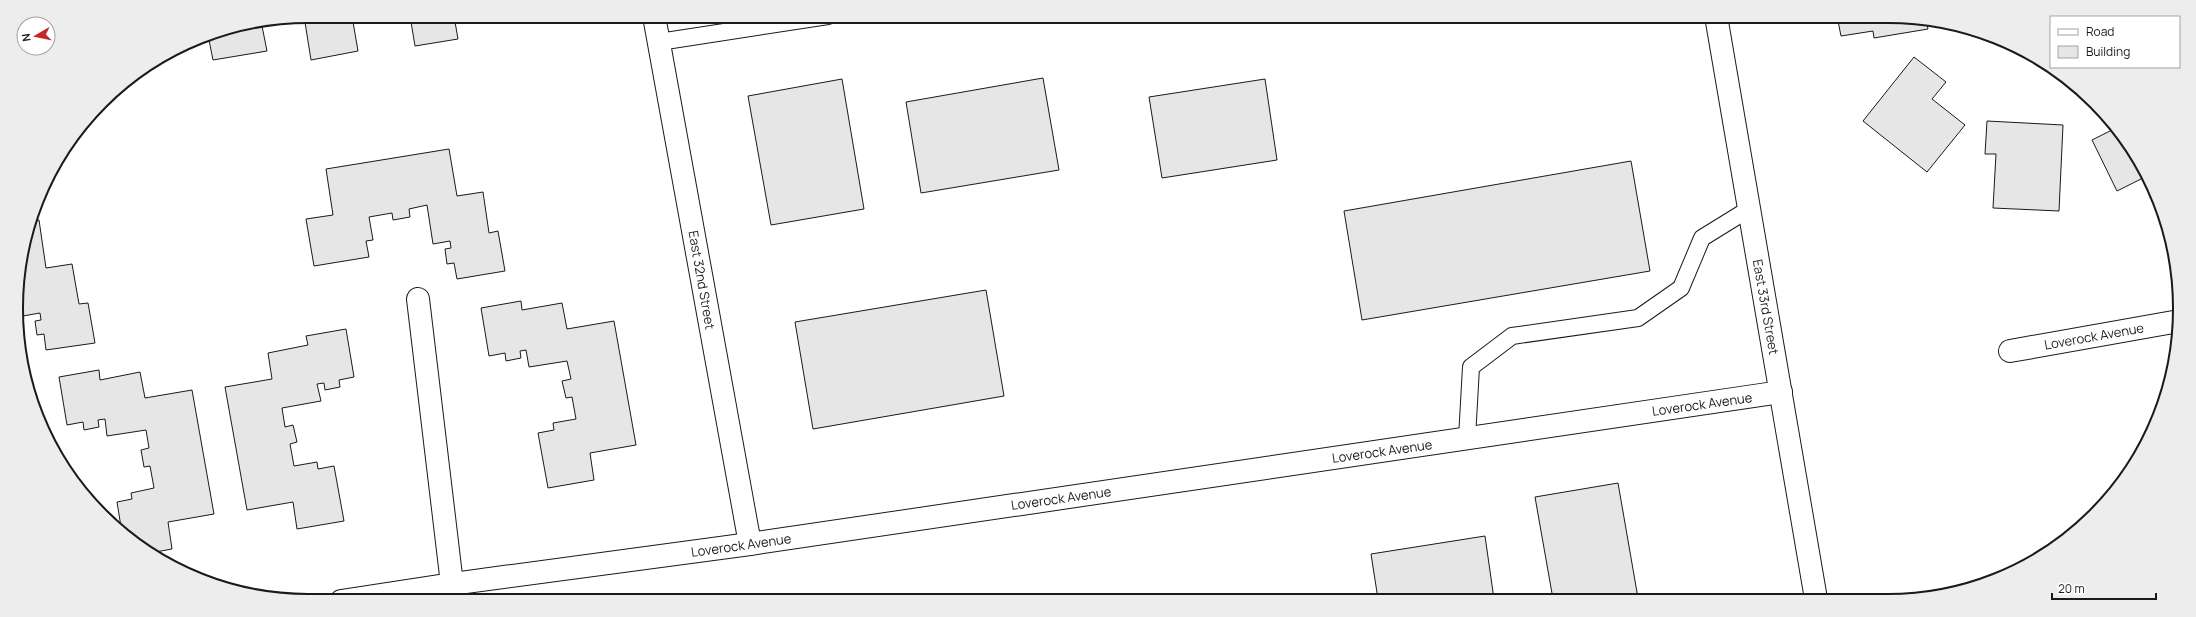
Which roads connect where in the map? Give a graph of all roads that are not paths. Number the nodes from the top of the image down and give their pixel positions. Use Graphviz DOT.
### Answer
graph roads {
  1 [pos="655,23"];
  2 [pos="782,23"];
  3 [pos="1717,23"];
  4 [pos="659,42"];
  5 [pos="1749,209"];
  6 [pos="418,299"];
  7 [pos="2172,322"];
  8 [pos="2010,351"];
  9 [pos="1781,392"];
  10 [pos="1467,438"];
  11 [pos="750,544"];
  12 [pos="452,584"];
  13 [pos="387,594"];
  14 [pos="1815,594"];
  1 -- 4 [label="street, East 32nd Street"];
  2 -- 4 [label="lane"];
  3 -- 5 [label="street, East 33rd Street"];
  4 -- 11 [label="street, East 32nd Street"];
  5 -- 9 [label="street, East 33rd Street"];
  5 -- 10 [label="lane"];
  6 -- 12 [label="street"];
  7 -- 8 [label="street, Loverock Avenue"];
  9 -- 10 [label="street, Loverock Avenue"];
  9 -- 14 [label="street, East 33rd Street"];
  10 -- 11 [label="street, Loverock Avenue"];
  11 -- 12 [label="street, Loverock Avenue"];
  12 -- 13 [label="street, Loverock Avenue"];
}
